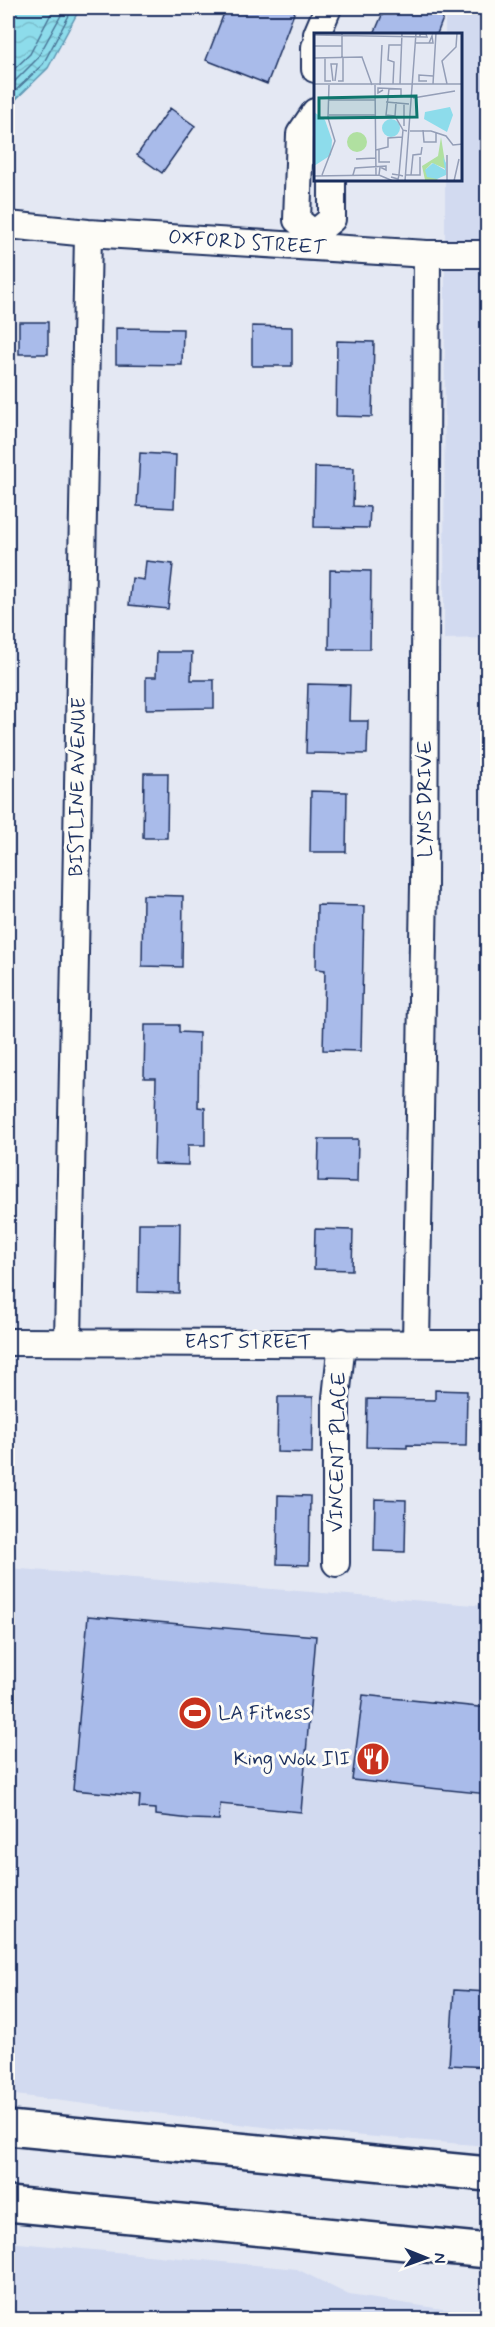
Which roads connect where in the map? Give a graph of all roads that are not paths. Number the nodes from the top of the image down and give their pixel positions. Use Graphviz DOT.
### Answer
graph roads {
  1 [pos="328,8"];
  2 [pos="317,33"];
  3 [pos="314,113"];
  4 [pos="332,182"];
  5 [pos="8,225"];
  6 [pos="88,232"];
  7 [pos="314,240"];
  8 [pos="428,254"];
  9 [pos="488,254"];
  10 [pos="8,1342"];
  11 [pos="68,1342"];
  12 [pos="342,1342"];
  13 [pos="416,1343"];
  14 [pos="488,1344"];
  15 [pos="336,1563"];
  16 [pos="8,2128"];
  17 [pos="488,2174"];
  18 [pos="8,2204"];
  19 [pos="488,2251"];
  1 -- 2 [label="street"];
  3 -- 7 [label="street"];
  4 -- 7 [label="street"];
  5 -- 6 [label="street, OXFORD STREET"];
  6 -- 7 [label="street, OXFORD STREET"];
  6 -- 11 [label="street, BISTLINE AVENUE"];
  7 -- 8 [label="street, OXFORD STREET"];
  8 -- 9 [label="street, OXFORD STREET"];
  8 -- 13 [label="street, LYNS DRIVE"];
  10 -- 11 [label="street, EAST STREET"];
  11 -- 12 [label="street, EAST STREET"];
  12 -- 13 [label="street, EAST STREET"];
  12 -- 15 [label="street, VINCENT PLACE"];
  13 -- 14 [label="street, EAST STREET"];
  16 -- 17 [label="main road"];
  18 -- 19 [label="main road"];
}
